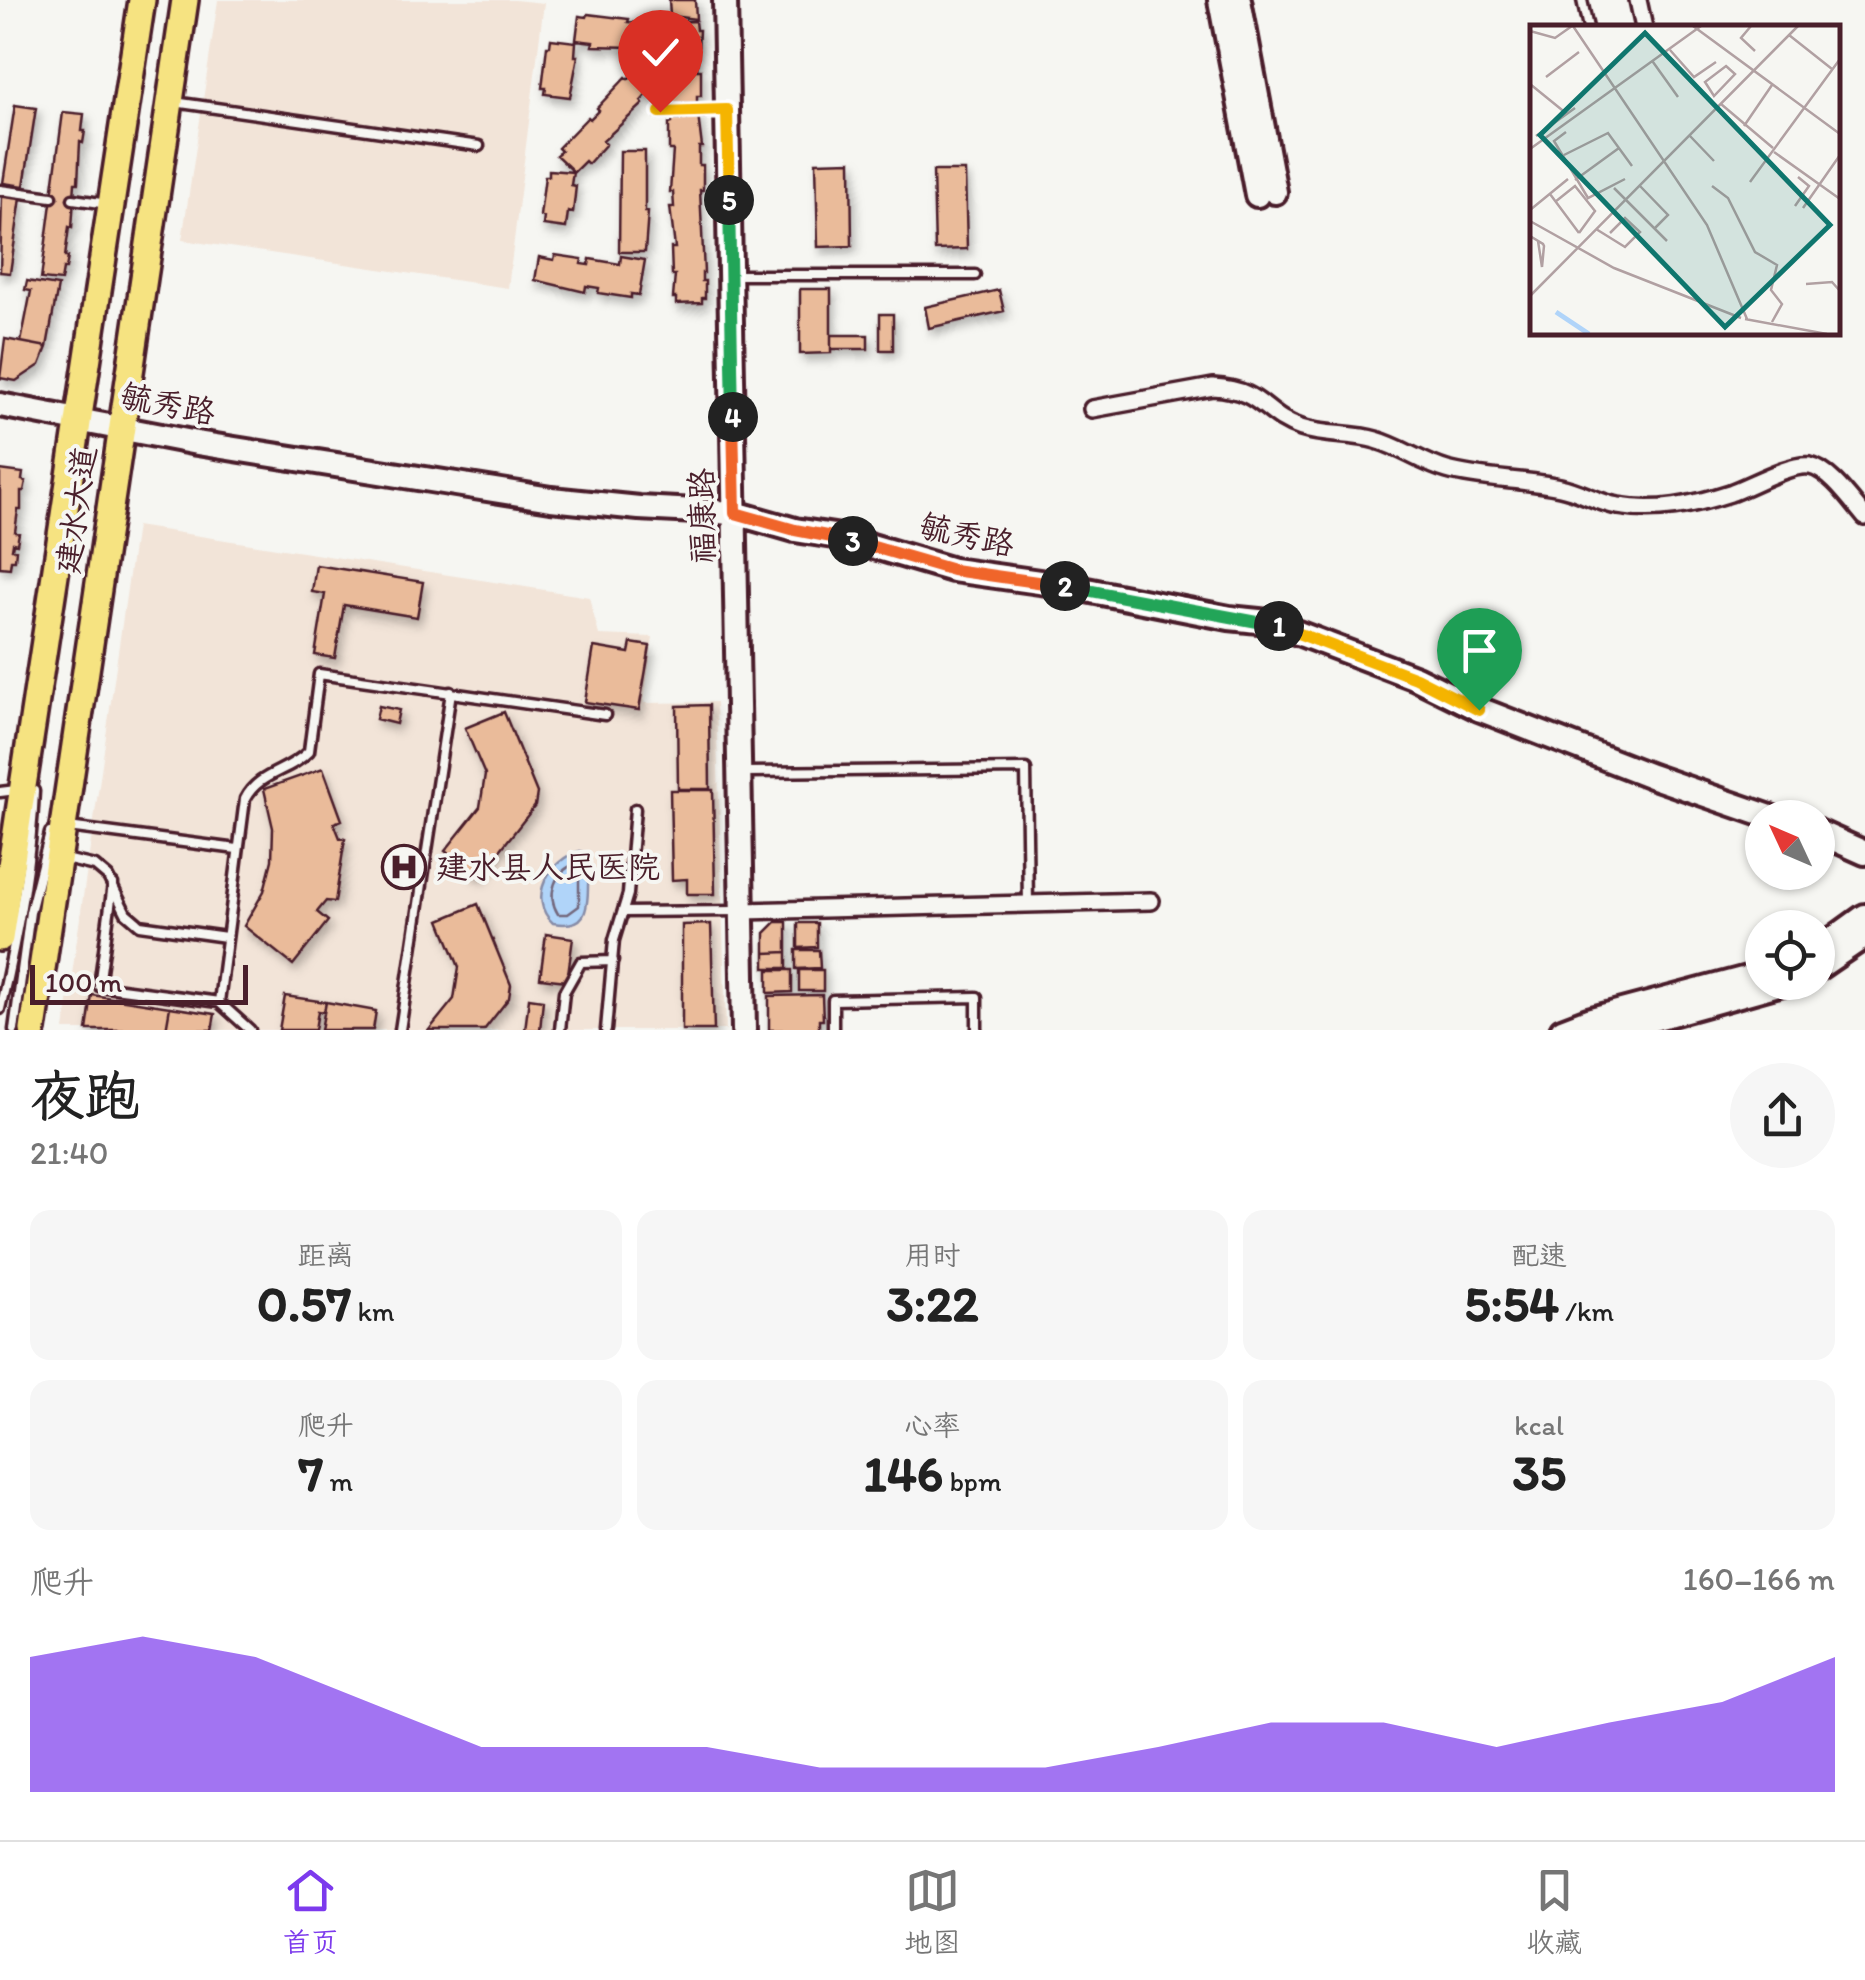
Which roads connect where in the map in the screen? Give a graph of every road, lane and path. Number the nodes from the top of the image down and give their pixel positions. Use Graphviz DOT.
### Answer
graph roads {
  1 [pos="142,0"];
  2 [pos="185,0"];
  3 [pos="725,0"];
  4 [pos="1220,0"];
  5 [pos="1239,0"];
  6 [pos="1582,0"];
  7 [pos="1638,0"];
  8 [pos="1587,25"];
  9 [pos="1643,25"];
  10 [pos="170,101"];
  11 [pos="727,110"];
  12 [pos="660,112"];
  13 [pos="479,146"];
  14 [pos="0,190"];
  15 [pos="52,196"];
  16 [pos="72,199"];
  17 [pos="112,204"];
  18 [pos="976,274"];
  19 [pos="730,276"];
  20 [pos="0,405"];
  21 [pos="1092,409"];
  22 [pos="78,420"];
  23 [pos="121,428"];
  24 [pos="735,513"];
  25 [pos="1865,517"];
  26 [pos="450,692"];
  27 [pos="81,699"];
  28 [pos="606,715"];
  29 [pos="32,720"];
  30 [pos="60,771"];
  31 [pos="740,772"];
  32 [pos="10,791"];
  33 [pos="1745,808"];
  34 [pos="635,810"];
  35 [pos="57,824"];
  36 [pos="1835,839"];
  37 [pos="237,849"];
  38 [pos="1865,852"];
  39 [pos="57,858"];
  40 [pos="113,884"];
  41 [pos="1151,901"];
  42 [pos="1028,904"];
  43 [pos="742,911"];
  44 [pos="623,912"];
  45 [pos="1865,916"];
  46 [pos="1865,936"];
  47 [pos="226,937"];
  48 [pos="0,938"];
  49 [pos="1835,938"];
  50 [pos="1835,956"];
  51 [pos="613,961"];
  52 [pos="1745,979"];
  53 [pos="1745,993"];
  54 [pos="219,1002"];
  55 [pos="0,1008"];
  56 [pos="14,1030"];
  57 [pos="33,1030"];
  58 [pos="250,1030"];
  59 [pos="400,1030"];
  60 [pos="560,1030"];
  61 [pos="606,1030"];
  62 [pos="744,1030"];
  63 [pos="833,1030"];
  64 [pos="977,1030"];
  65 [pos="1562,1030"];
  66 [pos="1614,1030"];
  1 -- 17 [label="main road, 建水大道"];
  2 -- 10 [label="main road, 建水大道"];
  3 -- 11 [label="street, 福康路"];
  4 -- 5 [label="street"];
  6 -- 8 [label="lane"];
  7 -- 9 [label="street"];
  10 -- 13 [label="lane"];
  10 -- 23 [label="main road, 建水大道"];
  11 -- 12 [label="lane"];
  11 -- 19 [label="street, 福康路"];
  14 -- 15 [label="lane"];
  16 -- 17 [label="lane"];
  17 -- 22 [label="main road, 建水大道"];
  18 -- 19 [label="lane"];
  19 -- 24 [label="street, 福康路"];
  20 -- 22 [label="street, 毓秀路"];
  21 -- 25 [label="street"];
  22 -- 23 [label="street, 毓秀路"];
  22 -- 29 [label="main road, 建水大道"];
  23 -- 24 [label="street, 毓秀路"];
  23 -- 27 [label="main road, 建水大道"];
  24 -- 31 [label="street, 福康路"];
  24 -- 33 [label="street, 毓秀路"];
  26 -- 28 [label="lane"];
  26 -- 37 [label="lane"];
  26 -- 59 [label="lane"];
  27 -- 30 [label="lane"];
  27 -- 35 [label="main road, 建水大道"];
  29 -- 32 [label="main road, 建水大道"];
  29 -- 55 [label="lane"];
  31 -- 42 [label="lane"];
  31 -- 43 [label="street, 福康路"];
  32 -- 48 [label="main road, 建水大道"];
  34 -- 44 [label="lane"];
  35 -- 37 [label="lane"];
  35 -- 39 [label="main road, 建水大道"];
  35 -- 56 [label="lane"];
  36 -- 38 [label="street"];
  37 -- 47 [label="lane"];
  39 -- 40 [label="lane"];
  39 -- 57 [label="main road, 建水大道"];
  40 -- 47 [label="lane"];
  40 -- 54 [label="lane"];
  41 -- 42 [label="street"];
  42 -- 43 [label="street"];
  43 -- 44 [label="lane"];
  43 -- 62 [label="street, 福康路"];
  44 -- 51 [label="lane"];
  45 -- 49 [label="street"];
  46 -- 50 [label="street"];
  47 -- 54 [label="lane"];
  51 -- 60 [label="lane"];
  51 -- 61 [label="lane"];
  52 -- 65 [label="street"];
  53 -- 66 [label="street"];
  54 -- 58 [label="lane"];
  63 -- 64 [label="lane"];
}
